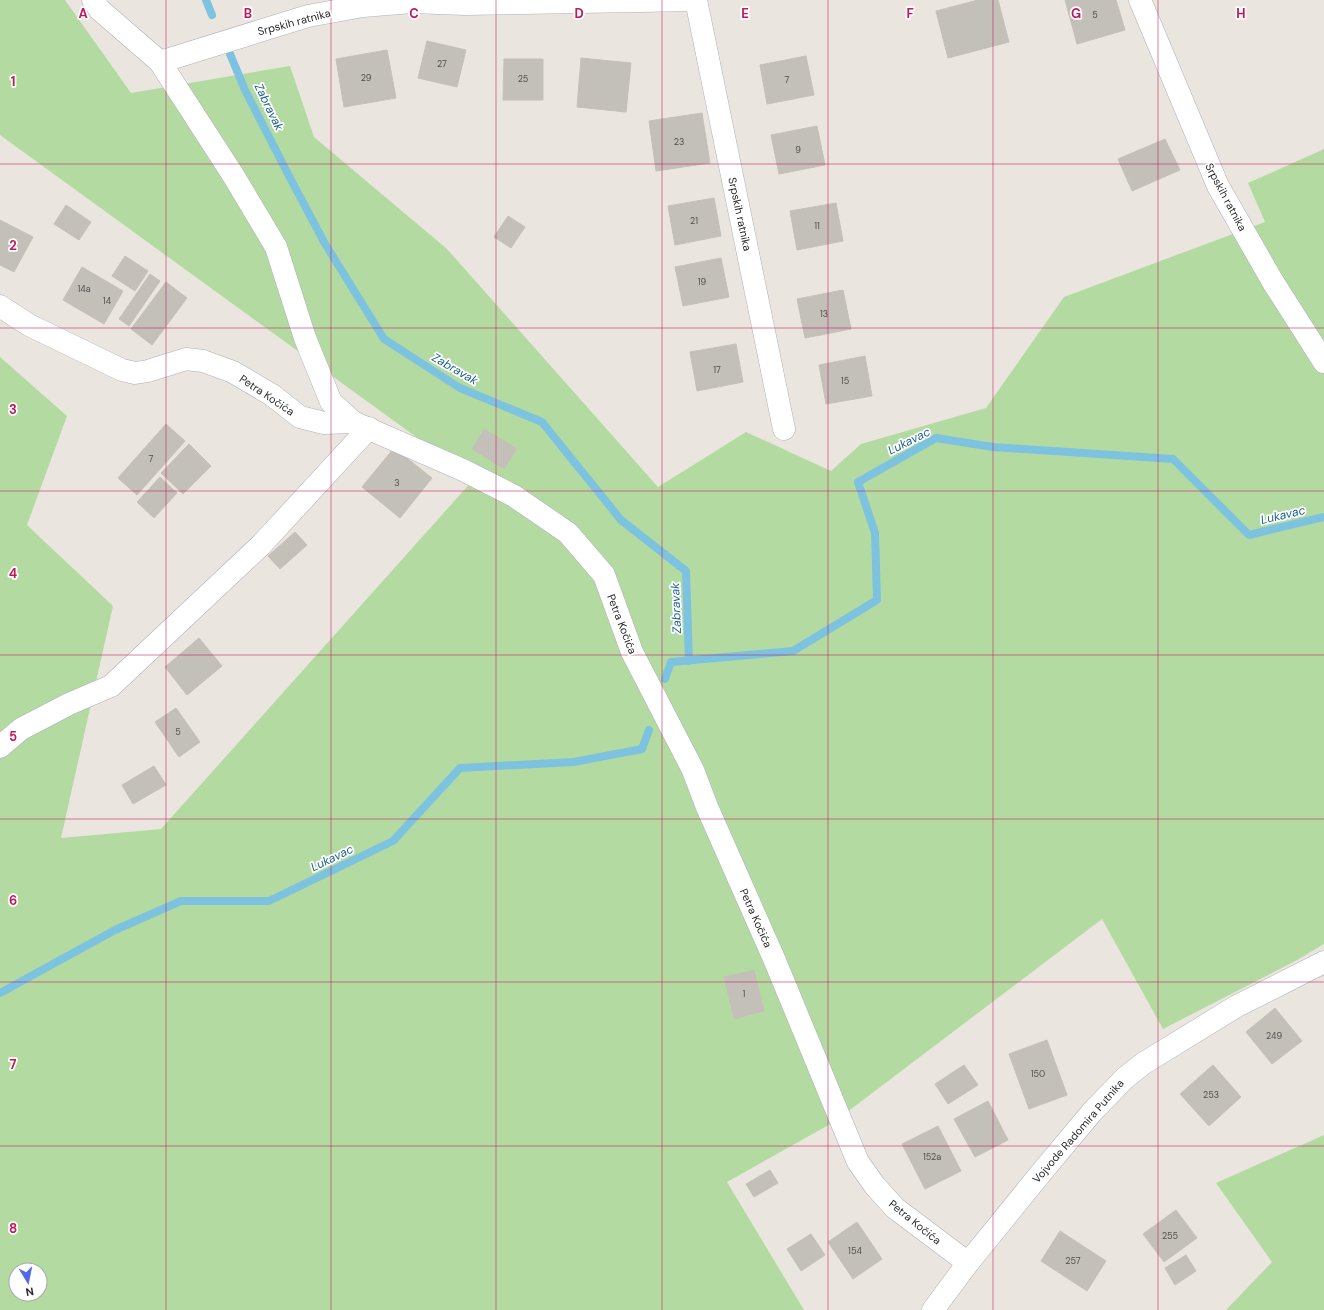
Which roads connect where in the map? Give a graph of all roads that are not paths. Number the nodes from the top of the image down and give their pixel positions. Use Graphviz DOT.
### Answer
graph roads {
  1 [pos="93,0"];
  2 [pos="696,0"];
  3 [pos="1140,0"];
  4 [pos="160,62"];
  5 [pos="0,306"];
  6 [pos="1324,362"];
  7 [pos="361,425"];
  8 [pos="784,429"];
  9 [pos="0,747"];
  10 [pos="1324,962"];
  11 [pos="968,1263"];
  12 [pos="933,1310"];
  1 -- 4 [label="street"];
  2 -- 4 [label="street, Srpskih ratnika"];
  2 -- 8 [label="street, Srpskih ratnika"];
  3 -- 6 [label="street, Srpskih ratnika"];
  4 -- 7 [label="street"];
  5 -- 7 [label="street, Petra Kočića"];
  7 -- 9 [label="street"];
  7 -- 11 [label="street, Petra Kočića"];
  10 -- 11 [label="street, Vojvode Radomira Putnika"];
  11 -- 12 [label="street, Vojvode Radomira Putnika"];
}
